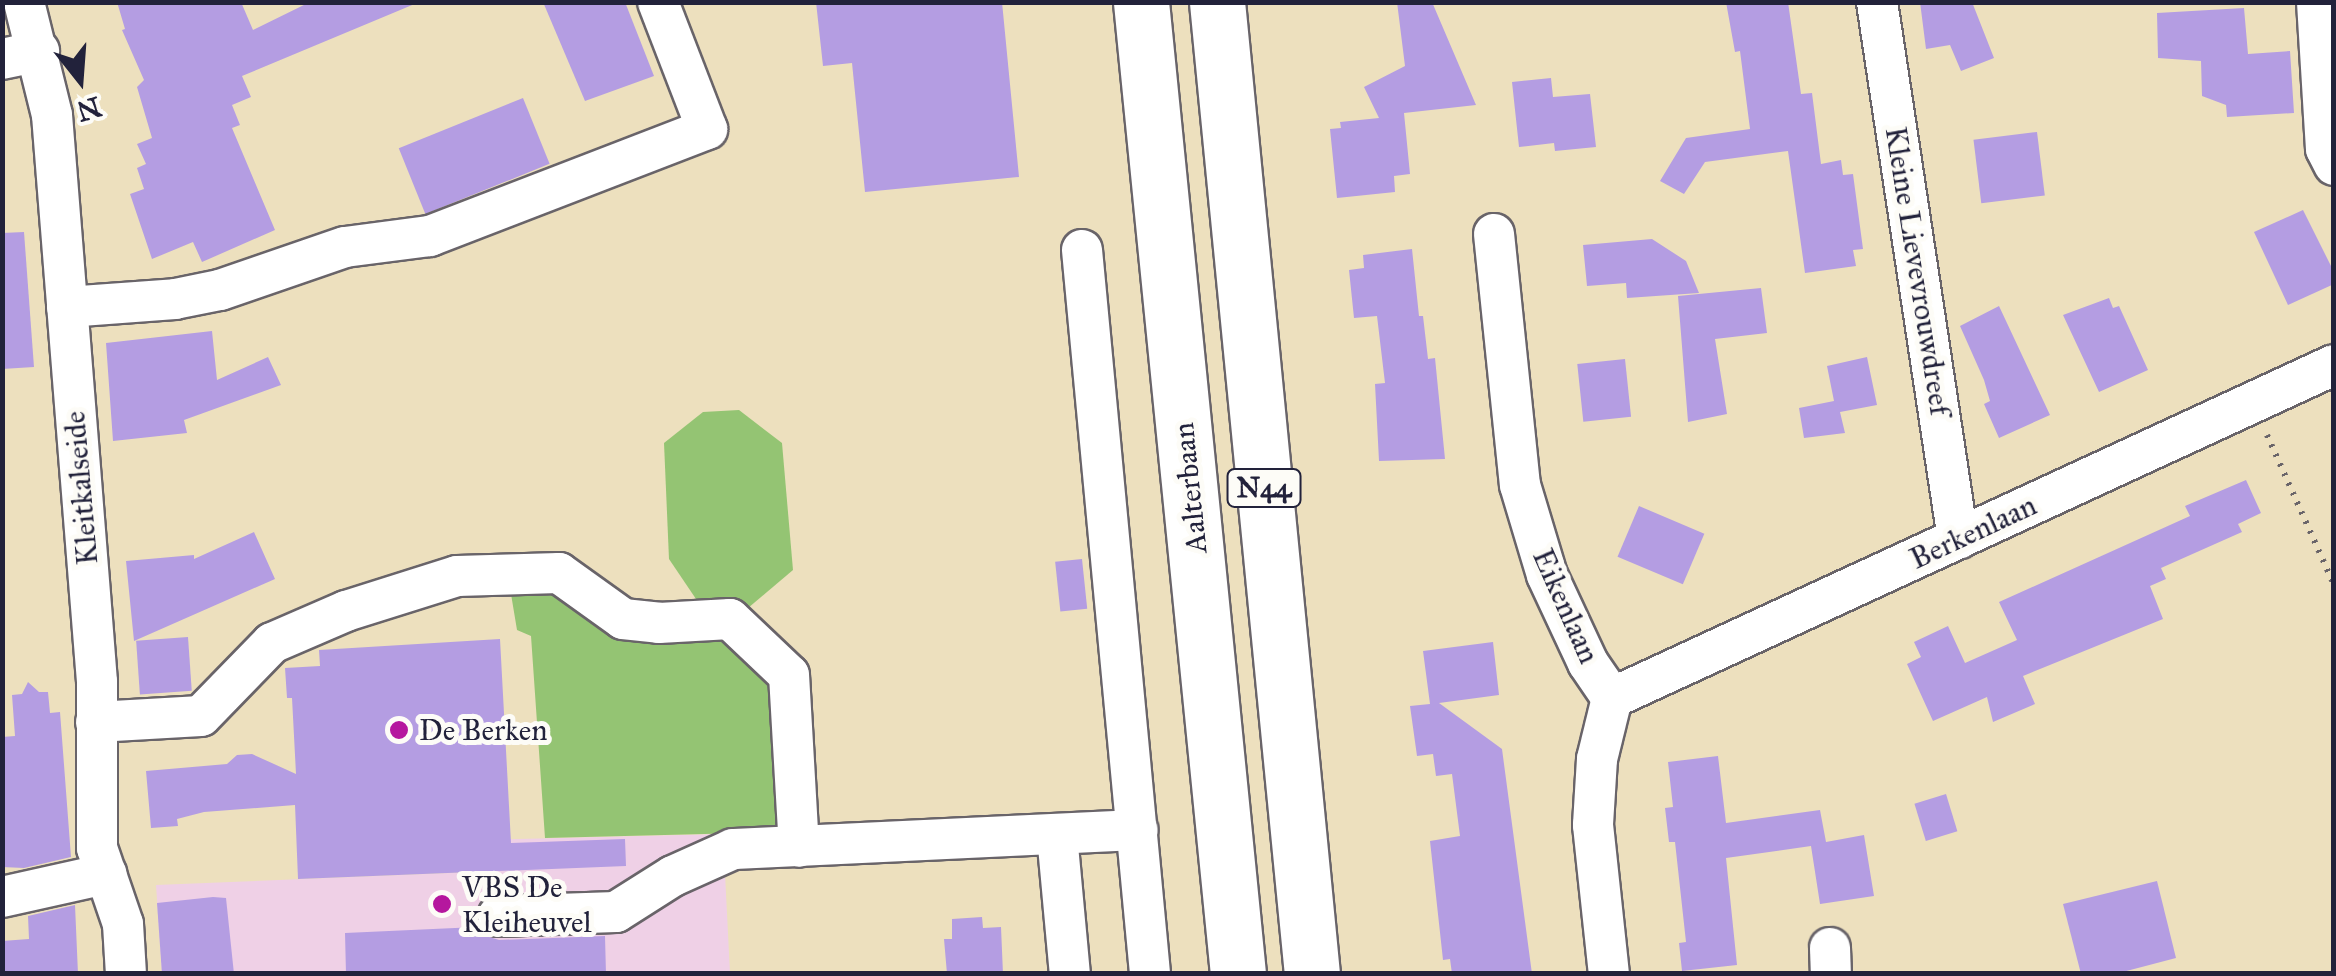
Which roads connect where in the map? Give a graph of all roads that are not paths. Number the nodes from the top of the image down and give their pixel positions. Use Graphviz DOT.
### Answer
graph roads {
  1 [pos="24,2"];
  2 [pos="658,2"];
  3 [pos="1141,2"];
  4 [pos="1216,2"];
  5 [pos="1877,2"];
  6 [pos="2318,2"];
  7 [pos="20,55"];
  8 [pos="2334,164"];
  9 [pos="1494,234"];
  10 [pos="1082,250"];
  11 [pos="67,307"];
  12 [pos="2334,366"];
  13 [pos="1958,539"];
  14 [pos="1612,698"];
  15 [pos="96,722"];
  16 [pos="1138,830"];
  17 [pos="1057,836"];
  18 [pos="799,847"];
  19 [pos="106,874"];
  20 [pos="2,897"];
  21 [pos="498,916"];
  22 [pos="126,974"];
  23 [pos="1070,974"];
  24 [pos="1150,974"];
  25 [pos="1238,974"];
  26 [pos="1312,974"];
  27 [pos="1609,974"];
  1 -- 7 [label="street, Kleitkalseide"];
  2 -- 11 [label="street"];
  3 -- 25 [label="highway, Aalterbaan / N44"];
  4 -- 26 [label="highway, N44"];
  5 -- 13 [label="street, Kleine Lievevrouwdreef"];
  6 -- 8 [label="street"];
  7 -- 11 [label="street, Kleitkalseide"];
  9 -- 14 [label="street, Eikenlaan"];
  10 -- 16 [label="street"];
  11 -- 15 [label="street, Kleitkalseide"];
  12 -- 13 [label="street, Berkenlaan"];
  13 -- 14 [label="street, Berkenlaan"];
  14 -- 27 [label="street, Eikenlaan"];
  15 -- 18 [label="street"];
  15 -- 19 [label="street, Kleitkalseide"];
  16 -- 17 [label="street"];
  16 -- 24 [label="street"];
  17 -- 18 [label="street"];
  17 -- 23 [label="street"];
  18 -- 21 [label="street"];
  19 -- 20 [label="street"];
  19 -- 22 [label="street, Kleitkalseide"];
}
